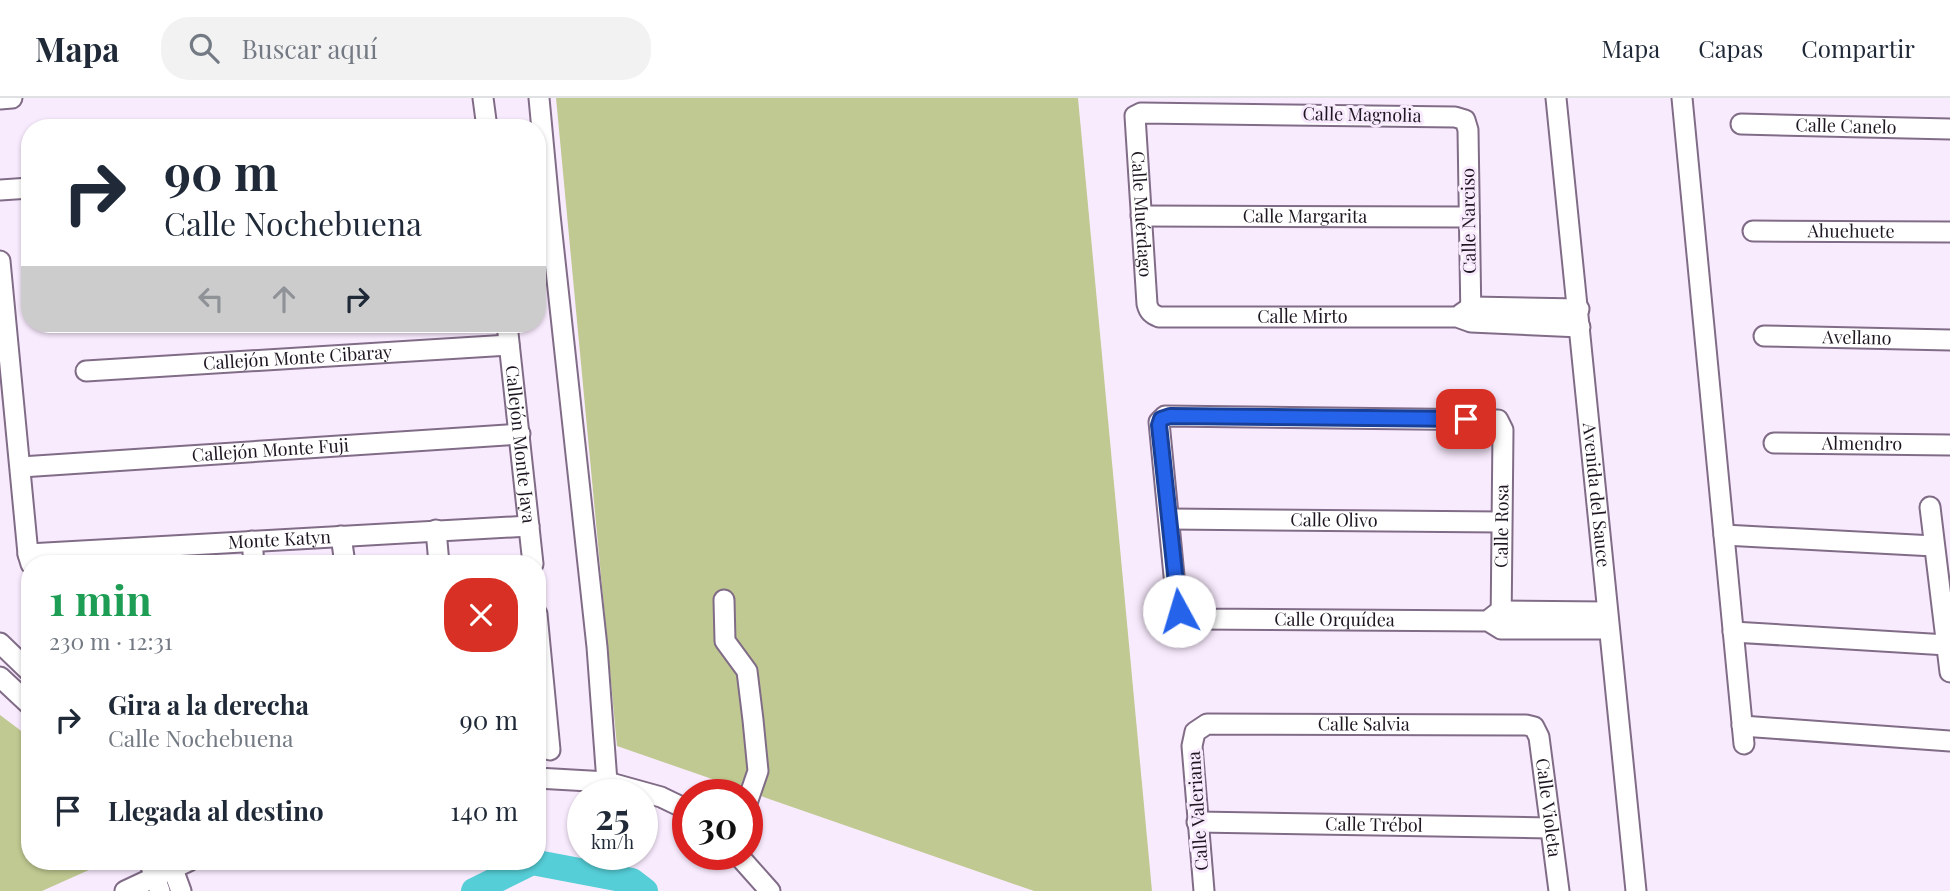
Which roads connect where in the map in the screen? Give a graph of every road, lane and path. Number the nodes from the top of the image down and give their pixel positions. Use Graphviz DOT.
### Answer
graph roads {
  1 [pos="12,98"];
  2 [pos="483,98"];
  3 [pos="540,98"];
  4 [pos="1556,98"];
  5 [pos="1682,98"];
  6 [pos="0,99"];
  7 [pos="1135,116"];
  8 [pos="486,119"];
  9 [pos="542,119"];
  10 [pos="1465,120"];
  11 [pos="1741,124"];
  12 [pos="1950,129"];
  13 [pos="546,168"];
  14 [pos="21,189"];
  15 [pos="0,190"];
  16 [pos="1141,216"];
  17 [pos="1469,217"];
  18 [pos="1752,231"];
  19 [pos="1950,232"];
  20 [pos="0,261"];
  21 [pos="1150,313"];
  22 [pos="1466,315"];
  23 [pos="1579,318"];
  24 [pos="508,333"];
  25 [pos="1763,337"];
  26 [pos="1950,340"];
  27 [pos="509,345"];
  28 [pos="86,371"];
  29 [pos="520,434"];
  30 [pos="1774,443"];
  31 [pos="1950,445"];
  32 [pos="21,467"];
  33 [pos="1930,508"];
  34 [pos="1170,519"];
  35 [pos="1500,522"];
  36 [pos="529,526"];
  37 [pos="436,530"];
  38 [pos="1724,535"];
  39 [pos="341,537"];
  40 [pos="252,541"];
  41 [pos="1934,546"];
  42 [pos="30,555"];
  43 [pos="79,555"];
  44 [pos="253,555"];
  45 [pos="344,555"];
  46 [pos="438,555"];
  47 [pos="532,555"];
  48 [pos="724,600"];
  49 [pos="1496,620"];
  50 [pos="1608,620"];
  51 [pos="1733,632"];
  52 [pos="0,643"];
  53 [pos="1947,645"];
  54 [pos="21,663"];
  55 [pos="1950,672"];
  56 [pos="0,677"];
  57 [pos="21,697"];
  58 [pos="1534,727"];
  59 [pos="546,731"];
  60 [pos="1195,732"];
  61 [pos="1950,741"];
  62 [pos="550,750"];
  63 [pos="546,779"];
  64 [pos="607,779"];
  65 [pos="755,779"];
  66 [pos="567,780"];
  67 [pos="1197,822"];
  68 [pos="1550,828"];
  69 [pos="179,870"];
  70 [pos="751,870"];
  71 [pos="155,876"];
  72 [pos="125,891"];
  73 [pos="181,891"];
  74 [pos="770,891"];
  75 [pos="1204,891"];
  76 [pos="1559,891"];
  77 [pos="1636,891"];
  1 -- 6 [label="street"];
  2 -- 8 [label="street"];
  3 -- 9 [label="street"];
  4 -- 23 [label="street, Avenida del Sauce"];
  5 -- 38 [label="street"];
  7 -- 10 [label="street, Calle Magnolia"];
  7 -- 16 [label="street, Calle Muérdago"];
  10 -- 17 [label="street, Calle Narciso"];
  11 -- 12 [label="street, Calle Canelo"];
  13 -- 64 [label="street"];
  14 -- 15 [label="street"];
  16 -- 17 [label="street, Calle Margarita"];
  16 -- 21 [label="street, Calle Muérdago"];
  17 -- 22 [label="street, Calle Narciso"];
  18 -- 19 [label="street, Ahuehuete"];
  20 -- 32 [label="street"];
  21 -- 22 [label="street, Calle Mirto"];
  22 -- 23 [label="street, Calle Mirto"];
  23 -- 50 [label="street, Avenida del Sauce"];
  24 -- 27 [label="street, Callejón Monte Jaya"];
  25 -- 26 [label="street, Avellano"];
  27 -- 28 [label="street, Callejón Monte Cibaray"];
  27 -- 29 [label="street, Callejón Monte Jaya"];
  29 -- 32 [label="street, Callejón Monte Fuji"];
  29 -- 36 [label="street, Callejón Monte Jaya"];
  30 -- 31 [label="street, Almendro"];
  32 -- 42 [label="street"];
  33 -- 41 [label="street"];
  34 -- 35 [label="street, Calle Olivo"];
  34 -- 35 [label="street, Calle Rosa"];
  34 -- 49 [label="street, Calle Orquídea"];
  35 -- 49 [label="street, Calle Rosa"];
  36 -- 37 [label="street, Monte Katyn"];
  36 -- 47 [label="street, Callejón Monte Jaya"];
  37 -- 39 [label="street, Monte Katyn"];
  37 -- 46 [label="street"];
  38 -- 41 [label="street"];
  38 -- 51 [label="street"];
  39 -- 40 [label="street, Monte Katyn"];
  39 -- 45 [label="street"];
  40 -- 43 [label="street, Monte Katyn"];
  40 -- 44 [label="street"];
  41 -- 53 [label="street"];
  48 -- 65 [label="street"];
  49 -- 50 [label="street, Calle Orquídea"];
  50 -- 77 [label="street, Avenida del Sauce"];
  51 -- 53 [label="street"];
  51 -- 61 [label="street"];
  52 -- 54 [label="street"];
  53 -- 55 [label="street"];
  56 -- 57 [label="street"];
  58 -- 60 [label="street, Calle Salvia"];
  58 -- 68 [label="street, Calle Violeta"];
  59 -- 62 [label="street"];
  60 -- 67 [label="street, Calle Valeriana"];
  63 -- 66 [label="street"];
  67 -- 68 [label="street, Calle Trébol"];
  67 -- 75 [label="street, Calle Valeriana"];
  68 -- 76 [label="street, Calle Violeta"];
  69 -- 73 [label="street"];
  70 -- 74 [label="street"];
  71 -- 72 [label="street"];
}
